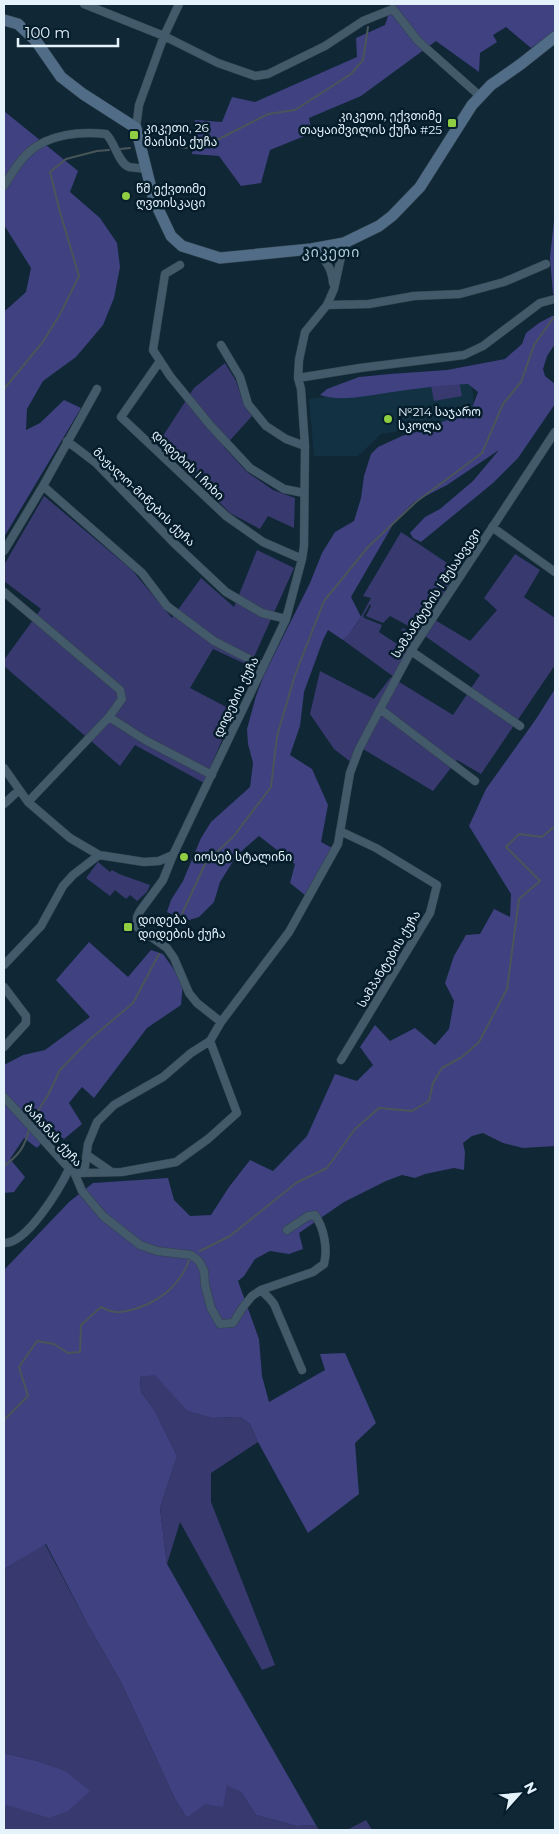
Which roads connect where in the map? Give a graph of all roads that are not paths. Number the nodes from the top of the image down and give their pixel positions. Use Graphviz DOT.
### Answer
graph roads {
  1 [pos="84,4"];
  2 [pos="179,4"];
  3 [pos="4,20"];
  4 [pos="164,36"];
  5 [pos="555,37"];
  6 [pos="481,97"];
  7 [pos="136,128"];
  8 [pos="146,169"];
  9 [pos="4,186"];
  10 [pos="344,243"];
  11 [pos="311,250"];
  12 [pos="546,264"];
  13 [pos="180,265"];
  14 [pos="334,289"];
  15 [pos="555,299"];
  16 [pos="327,305"];
  17 [pos="221,345"];
  18 [pos="160,361"];
  19 [pos="298,378"];
  20 [pos="97,388"];
  21 [pos="555,432"];
  22 [pos="67,441"];
  23 [pos="305,446"];
  24 [pos="43,486"];
  25 [pos="304,493"];
  26 [pos="492,527"];
  27 [pos="4,551"];
  28 [pos="302,559"];
  29 [pos="555,572"];
  30 [pos="4,592"];
  31 [pos="286,619"];
  32 [pos="411,651"];
  33 [pos="263,666"];
  34 [pos="380,709"];
  35 [pos="109,717"];
  36 [pos="520,726"];
  37 [pos="4,768"];
  38 [pos="212,775"];
  39 [pos="475,781"];
  40 [pos="19,790"];
  41 [pos="28,802"];
  42 [pos="4,804"];
  43 [pos="340,831"];
  44 [pos="99,855"];
  45 [pos="173,855"];
  46 [pos="4,965"];
  47 [pos="4,987"];
  48 [pos="221,1022"];
  49 [pos="210,1041"];
  50 [pos="4,1047"];
  51 [pos="341,1060"];
  52 [pos="4,1097"];
  53 [pos="87,1155"];
  54 [pos="72,1170"];
  55 [pos="111,1172"];
  56 [pos="84,1173"];
  57 [pos="287,1230"];
  58 [pos="4,1243"];
  59 [pos="261,1290"];
  60 [pos="302,1370"];
  1 -- 4 [label="street"];
  2 -- 4 [label="street"];
  3 -- 7 [label="street"];
  4 -- 6 [label="street"];
  4 -- 7 [label="street"];
  5 -- 6 [label="street"];
  6 -- 10 [label="street"];
  7 -- 8 [label="street"];
  8 -- 9 [label="street"];
  8 -- 11 [label="street"];
  10 -- 11 [label="street"];
  10 -- 14 [label="street, დიდების ქუჩა"];
  11 -- 14 [label="street"];
  12 -- 16 [label="street"];
  13 -- 18 [label="street"];
  14 -- 16 [label="street, დიდების ქუჩა"];
  15 -- 19 [label="street"];
  16 -- 19 [label="street, დიდების ქუჩა"];
  17 -- 23 [label="street"];
  18 -- 25 [label="street"];
  18 -- 28 [label="street, დიდების I ჩიხი"];
  19 -- 23 [label="street, დიდების ქუჩა"];
  20 -- 22 [label="street"];
  21 -- 26 [label="street, სამპანტების I შესახვევი"];
  22 -- 24 [label="street"];
  22 -- 31 [label="street, მაჟალო-მიწების ქუჩა"];
  23 -- 25 [label="street, დიდების ქუჩა"];
  24 -- 27 [label="street"];
  24 -- 33 [label="street"];
  25 -- 28 [label="street, დიდების ქუჩა"];
  26 -- 29 [label="street"];
  26 -- 32 [label="street, სამპანტების I შესახვევი"];
  28 -- 31 [label="street, დიდების ქუჩა"];
  30 -- 35 [label="street"];
  31 -- 33 [label="street, დიდების ქუჩა"];
  32 -- 34 [label="street, სამპანტების I შესახვევი"];
  32 -- 36 [label="street"];
  33 -- 38 [label="street, დიდების ქუჩა"];
  34 -- 39 [label="street"];
  34 -- 43 [label="street, სამპანტების I შესახვევი"];
  35 -- 38 [label="street"];
  35 -- 41 [label="street"];
  37 -- 40 [label="street"];
  38 -- 45 [label="street, დიდების ქუჩა"];
  40 -- 41 [label="street"];
  40 -- 42 [label="street"];
  41 -- 44 [label="street"];
  43 -- 48 [label="street"];
  43 -- 51 [label="street, სამპანტების ქუჩა"];
  44 -- 45 [label="street"];
  44 -- 46 [label="street"];
  45 -- 48 [label="street, დიდების ქუჩა"];
  47 -- 50 [label="street"];
  48 -- 49 [label="street"];
  49 -- 53 [label="street"];
  49 -- 55 [label="street"];
  52 -- 54 [label="street, ბაჩანას ქუჩა"];
  53 -- 55 [label="street"];
  53 -- 56 [label="street"];
  54 -- 56 [label="street"];
  54 -- 58 [label="street"];
  54 -- 59 [label="street, ბაჩანას ქუჩა"];
  55 -- 56 [label="street"];
  57 -- 59 [label="street, ბაჩანას ქუჩა"];
  59 -- 60 [label="street"];
}
